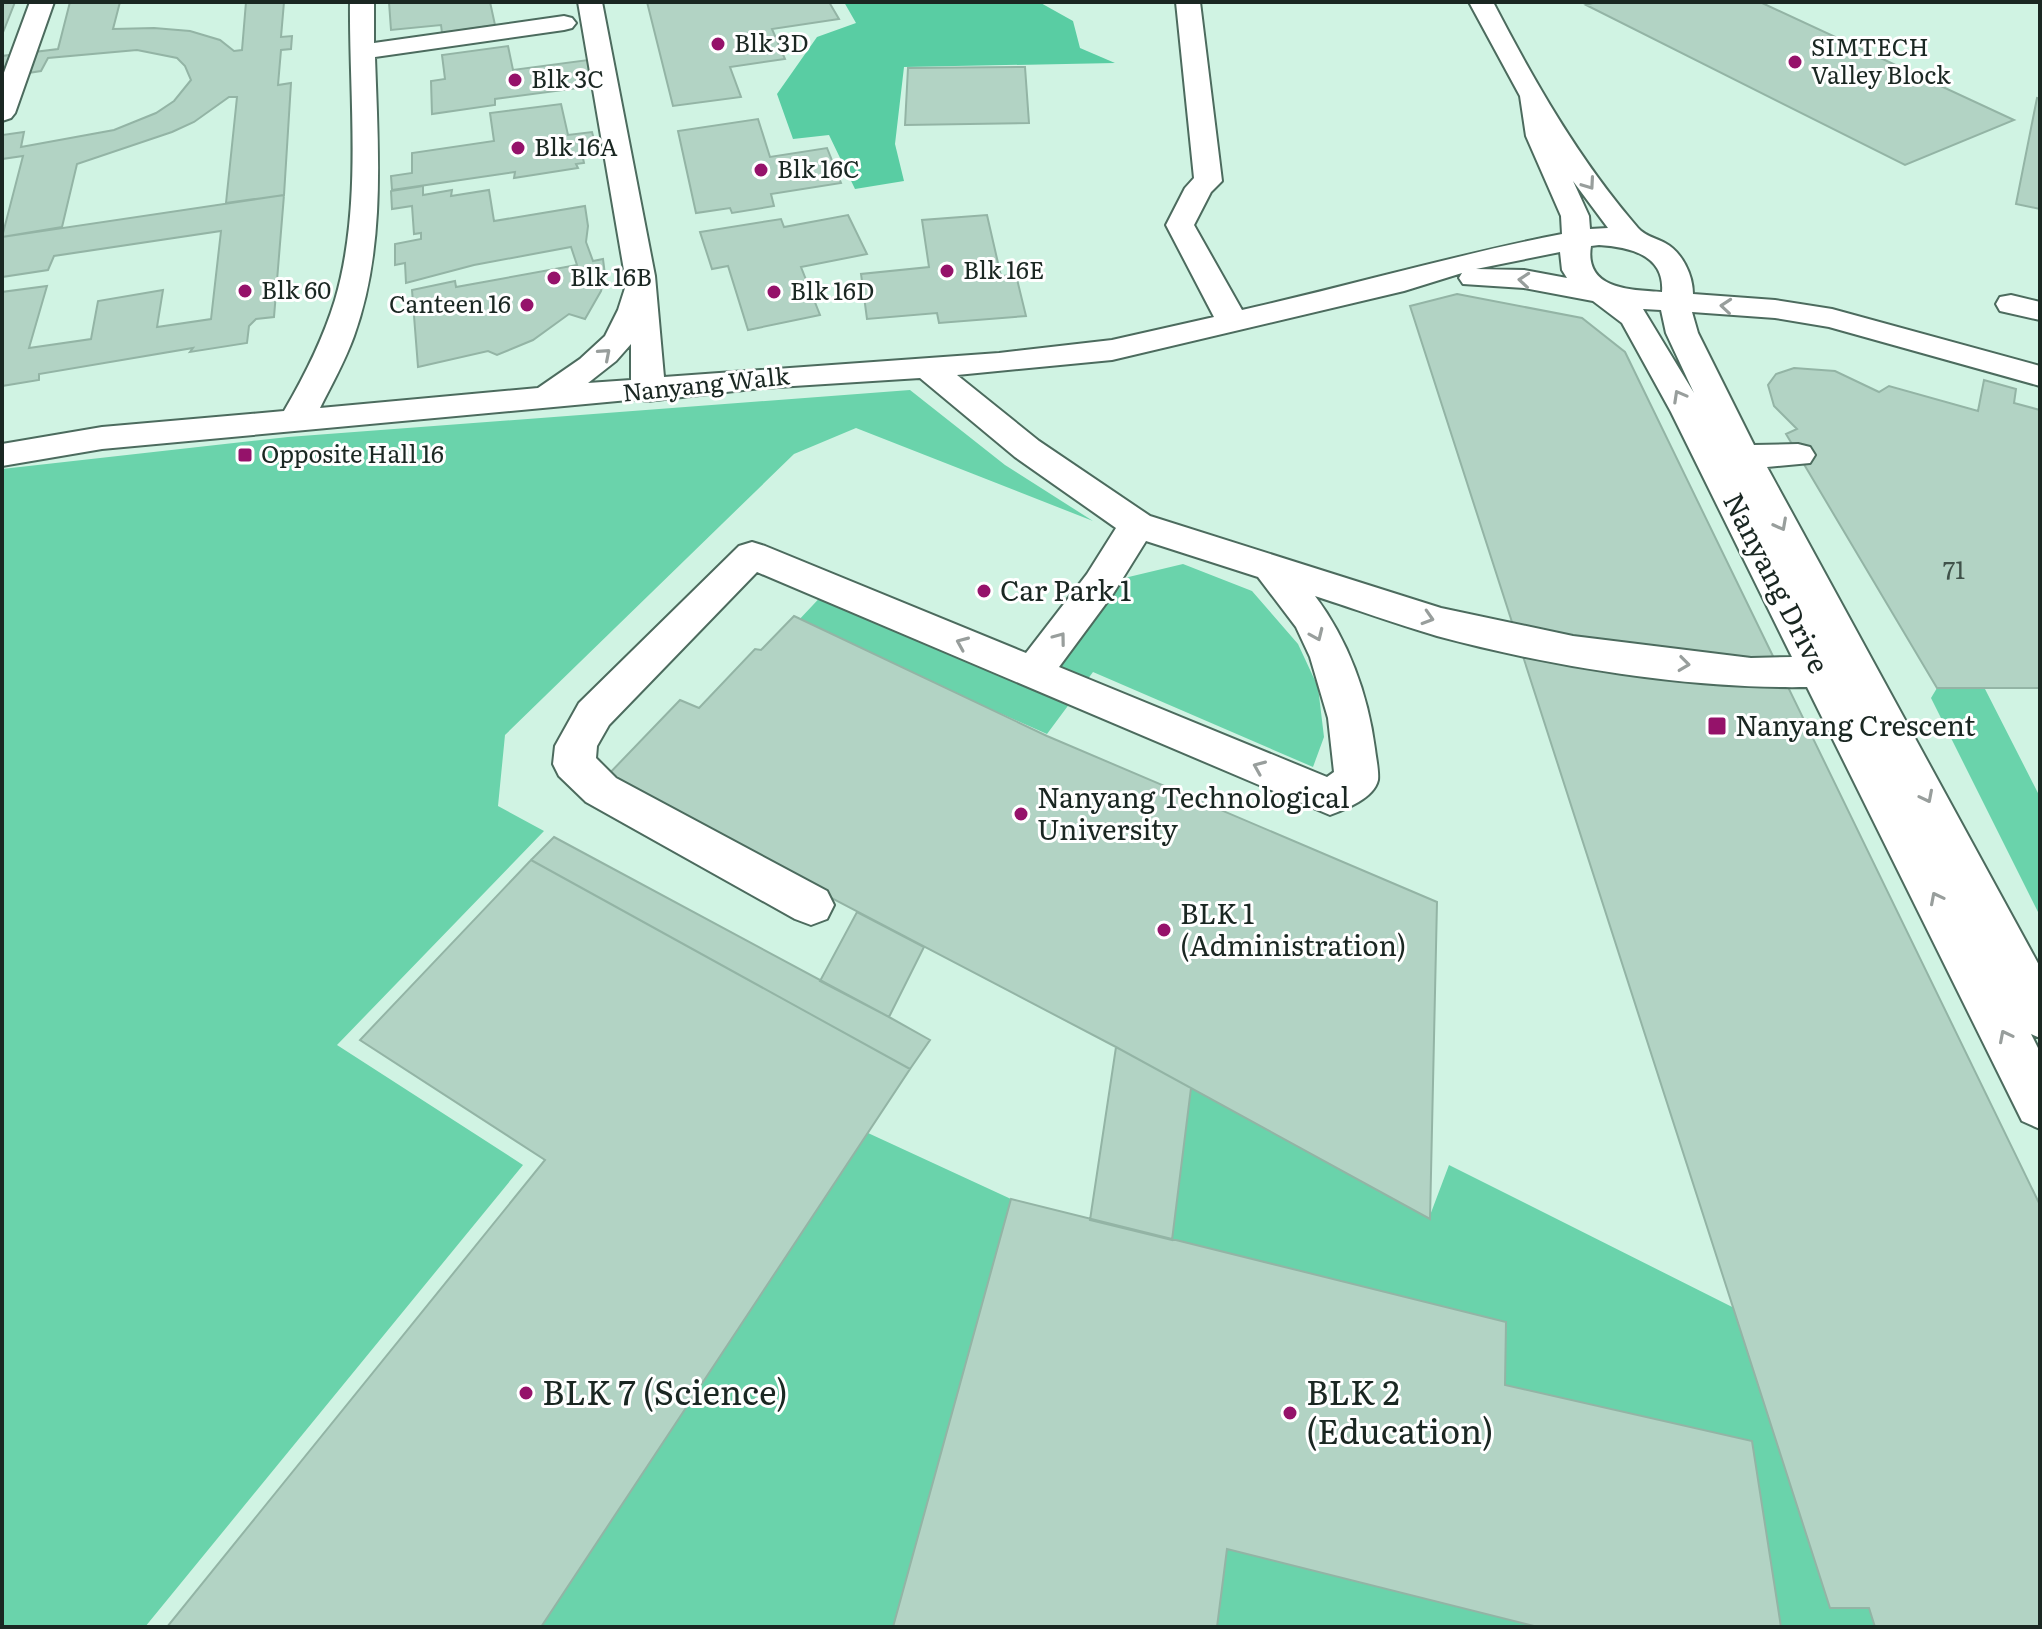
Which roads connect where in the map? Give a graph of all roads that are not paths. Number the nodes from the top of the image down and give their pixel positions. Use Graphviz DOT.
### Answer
graph roads {
  1 [pos="42,2"];
  2 [pos="362,2"];
  3 [pos="590,2"];
  4 [pos="1188,2"];
  5 [pos="1481,2"];
  6 [pos="564,23"];
  7 [pos="361,52"];
  8 [pos="1532,95"];
  9 [pos="2,113"];
  10 [pos="1631,238"];
  11 [pos="1577,242"];
  12 [pos="1666,258"];
  13 [pos="640,276"];
  14 [pos="1404,282"];
  15 [pos="1601,292"];
  16 [pos="1677,301"];
  17 [pos="1832,318"];
  18 [pos="1233,322"];
  19 [pos="928,368"];
  20 [pos="2040,376"];
  21 [pos="647,391"];
  22 [pos="542,400"];
  23 [pos="295,422"];
  24 [pos="2,455"];
  25 [pos="1798,455"];
  26 [pos="1744,456"];
  27 [pos="1137,525"];
  28 [pos="1273,571"];
  29 [pos="1820,672"];
  30 [pos="1033,673"];
  31 [pos="811,905"];
  32 [pos="2036,987"];
  33 [pos="2040,1104"];
  1 -- 9 [label="street"];
  2 -- 7 [label="street"];
  3 -- 13 [label="street"];
  4 -- 18 [label="street"];
  5 -- 8 [label="street"];
  6 -- 7 [label="street"];
  7 -- 23 [label="street"];
  8 -- 10 [label="street, one-way"];
  8 -- 11 [label="street"];
  10 -- 11 [label="street, Nanyang Walk"];
  10 -- 12 [label="street"];
  11 -- 14 [label="street, Nanyang Walk"];
  11 -- 15 [label="street, Nanyang Drive"];
  12 -- 16 [label="street, Nanyang Drive"];
  12 -- 17 [label="street"];
  13 -- 21 [label="street"];
  22 -- 13 [label="street, one-way"];
  15 -- 14 [label="street, Nanyang Walk, one-way"];
  14 -- 18 [label="street, Nanyang Walk"];
  15 -- 16 [label="street, Nanyang Walk"];
  29 -- 15 [label="street, Nanyang Drive, one-way"];
  17 -- 16 [label="street, Nanyang Walk, one-way"];
  16 -- 26 [label="street, Nanyang Drive"];
  17 -- 20 [label="street"];
  18 -- 19 [label="street, Nanyang Walk"];
  19 -- 21 [label="street, Nanyang Walk"];
  19 -- 27 [label="street"];
  21 -- 22 [label="street, Nanyang Walk"];
  22 -- 23 [label="street, Nanyang Walk"];
  23 -- 24 [label="street, Nanyang Walk"];
  25 -- 26 [label="street"];
  26 -- 32 [label="street, Nanyang Drive, one-way"];
  27 -- 28 [label="street"];
  30 -- 27 [label="street, one-way"];
  28 -- 29 [label="street, one-way"];
  28 -- 30 [label="street, one-way"];
  33 -- 29 [label="street, Nanyang Drive, one-way"];
  30 -- 31 [label="street, one-way"];
}
